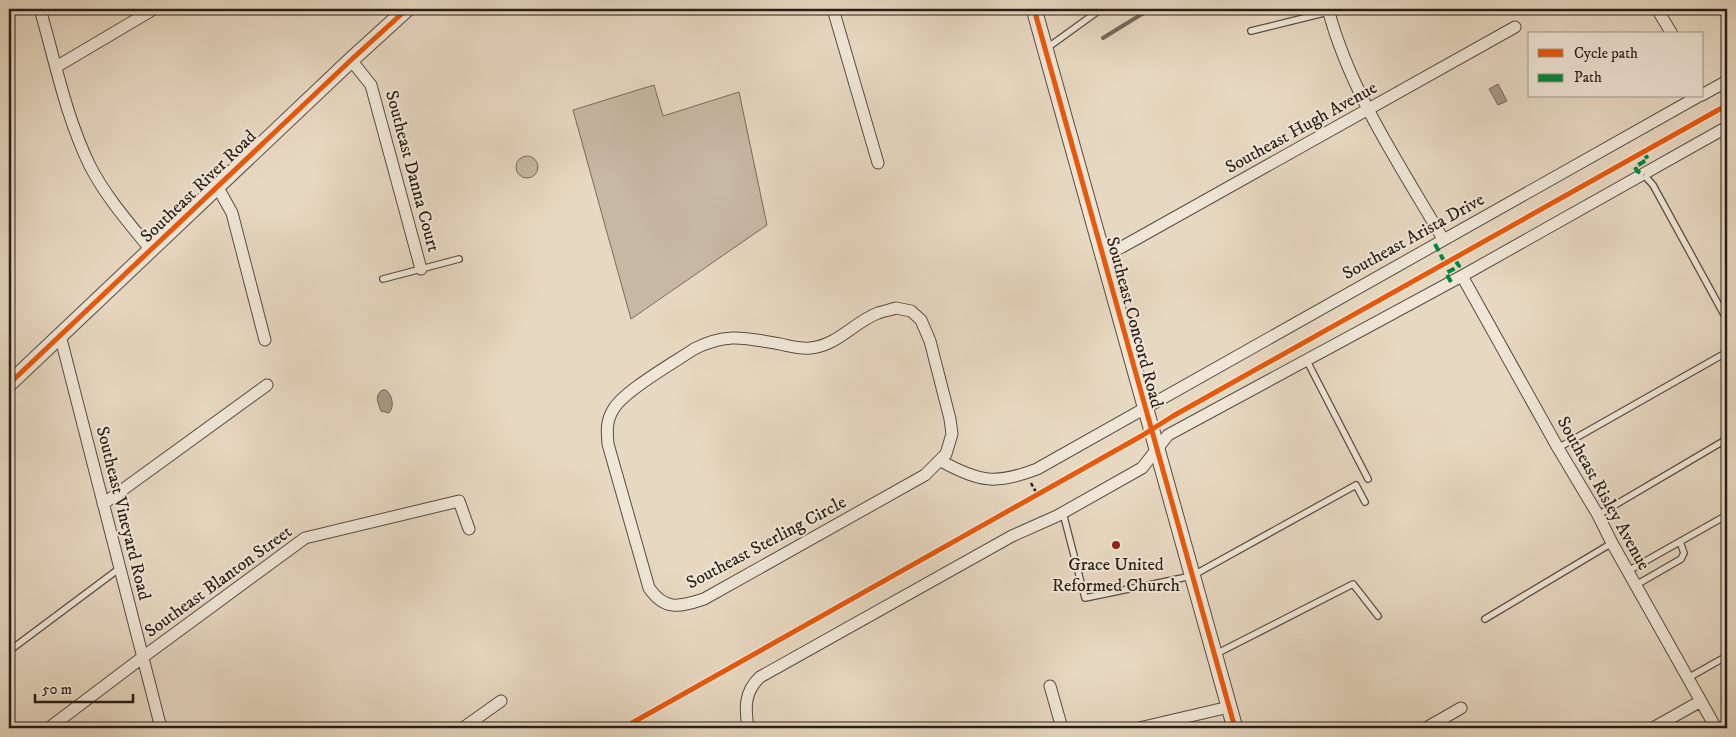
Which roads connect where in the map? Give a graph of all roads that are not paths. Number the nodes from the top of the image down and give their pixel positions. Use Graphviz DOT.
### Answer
graph roads {
  1 [pos="40,9"];
  2 [pos="154,9"];
  3 [pos="407,9"];
  4 [pos="833,9"];
  5 [pos="1034,9"];
  6 [pos="1101,9"];
  7 [pos="1657,9"];
  8 [pos="1328,10"];
  9 [pos="1515,27"];
  10 [pos="1251,31"];
  11 [pos="1671,32"];
  12 [pos="1046,49"];
  13 [pos="350,60"];
  14 [pos="56,67"];
  15 [pos="1727,80"];
  16 [pos="1704,92"];
  17 [pos="1692,98"];
  18 [pos="1368,110"];
  19 [pos="1727,127"];
  20 [pos="878,163"];
  21 [pos="1644,175"];
  22 [pos="217,186"];
  23 [pos="1443,239"];
  24 [pos="150,250"];
  25 [pos="1103,256"];
  26 [pos="459,259"];
  27 [pos="421,269"];
  28 [pos="1462,276"];
  29 [pos="383,279"];
  30 [pos="1727,320"];
  31 [pos="60,335"];
  32 [pos="265,340"];
  33 [pos="1722,355"];
  34 [pos="1306,361"];
  35 [pos="9,384"];
  36 [pos="267,385"];
  37 [pos="1145,408"];
  38 [pos="1727,439"];
  39 [pos="1558,448"];
  40 [pos="1157,449"];
  41 [pos="941,461"];
  42 [pos="1368,479"];
  43 [pos="1365,502"];
  44 [pos="104,504"];
  45 [pos="1063,513"];
  46 [pos="1598,515"];
  47 [pos="1727,515"];
  48 [pos="470,529"];
  49 [pos="1680,542"];
  50 [pos="1612,543"];
  51 [pos="120,568"];
  52 [pos="1628,571"];
  53 [pos="1192,576"];
  54 [pos="1636,585"];
  55 [pos="1378,616"];
  56 [pos="1485,619"];
  57 [pos="9,651"];
  58 [pos="1214,655"];
  59 [pos="1727,656"];
  60 [pos="143,657"];
  61 [pos="1688,678"];
  62 [pos="1050,686"];
  63 [pos="501,700"];
  64 [pos="1701,701"];
  65 [pos="1229,707"];
  66 [pos="1461,708"];
  67 [pos="49,728"];
  68 [pos="161,728"];
  69 [pos="463,728"];
  70 [pos="748,728"];
  71 [pos="1062,728"];
  72 [pos="1139,728"];
  73 [pos="1235,728"];
  74 [pos="1426,728"];
  75 [pos="1653,728"];
  76 [pos="1716,728"];
  1 -- 14 [label="street"];
  2 -- 14 [label="street"];
  3 -- 13 [label="street, Southeast River Road"];
  4 -- 20 [label="street"];
  5 -- 12 [label="street, Southeast Concord Road"];
  6 -- 12 [label="lane"];
  7 -- 11 [label="street"];
  8 -- 10 [label="lane"];
  8 -- 18 [label="street"];
  9 -- 18 [label="street, Southeast Hugh Avenue"];
  12 -- 25 [label="street, Southeast Concord Road"];
  13 -- 22 [label="street, Southeast River Road"];
  13 -- 27 [label="street, Southeast Danna Court"];
  14 -- 24 [label="street"];
  15 -- 16 [label="street, Southeast Arista Drive"];
  17 -- 23 [label="street, Southeast Arista Drive"];
  18 -- 23 [label="street"];
  18 -- 25 [label="street, Southeast Hugh Avenue"];
  19 -- 21 [label="street"];
  21 -- 28 [label="street"];
  21 -- 30 [label="lane"];
  22 -- 24 [label="street, Southeast River Road"];
  22 -- 32 [label="street"];
  23 -- 37 [label="street, Southeast Arista Drive"];
  24 -- 31 [label="street, Southeast River Road"];
  25 -- 37 [label="street, Southeast Concord Road"];
  26 -- 27 [label="lane, Southeast Danna Court"];
  27 -- 29 [label="lane, Southeast Danna Court"];
  28 -- 34 [label="street"];
  28 -- 39 [label="street, Southeast Risley Avenue"];
  31 -- 35 [label="street, Southeast River Road"];
  31 -- 44 [label="street, Southeast Vineyard Road"];
  33 -- 39 [label="lane"];
  34 -- 40 [label="street"];
  34 -- 42 [label="lane"];
  36 -- 44 [label="street"];
  37 -- 40 [label="street, Southeast Concord Road"];
  37 -- 41 [label="street"];
  38 -- 46 [label="lane"];
  39 -- 46 [label="street, Southeast Risley Avenue"];
  40 -- 45 [label="street"];
  40 -- 53 [label="street, Southeast Concord Road"];
  41 -- 41 [label="street, Southeast Sterling Circle"];
  43 -- 53 [label="lane"];
  44 -- 51 [label="street, Southeast Vineyard Road"];
  45 -- 53 [label="lane"];
  45 -- 70 [label="street"];
  46 -- 50 [label="street, Southeast Risley Avenue"];
  47 -- 49 [label="lane"];
  48 -- 60 [label="street, Southeast Blanton Street"];
  49 -- 52 [label="lane"];
  49 -- 54 [label="lane"];
  50 -- 52 [label="street, Southeast Risley Avenue"];
  50 -- 56 [label="lane"];
  51 -- 57 [label="lane"];
  51 -- 60 [label="street, Southeast Vineyard Road"];
  52 -- 54 [label="street, Southeast Risley Avenue"];
  53 -- 58 [label="street, Southeast Concord Road"];
  54 -- 61 [label="street, Southeast Risley Avenue"];
  55 -- 58 [label="lane"];
  58 -- 65 [label="street, Southeast Concord Road"];
  59 -- 61 [label="lane"];
  60 -- 67 [label="street, Southeast Blanton Street"];
  60 -- 68 [label="street, Southeast Vineyard Road"];
  61 -- 64 [label="street, Southeast Risley Avenue"];
  62 -- 71 [label="street"];
  63 -- 69 [label="street"];
  64 -- 75 [label="street"];
  64 -- 76 [label="street, Southeast Risley Avenue"];
  65 -- 72 [label="street"];
  65 -- 73 [label="street, Southeast Concord Road"];
  66 -- 74 [label="street"];
}
